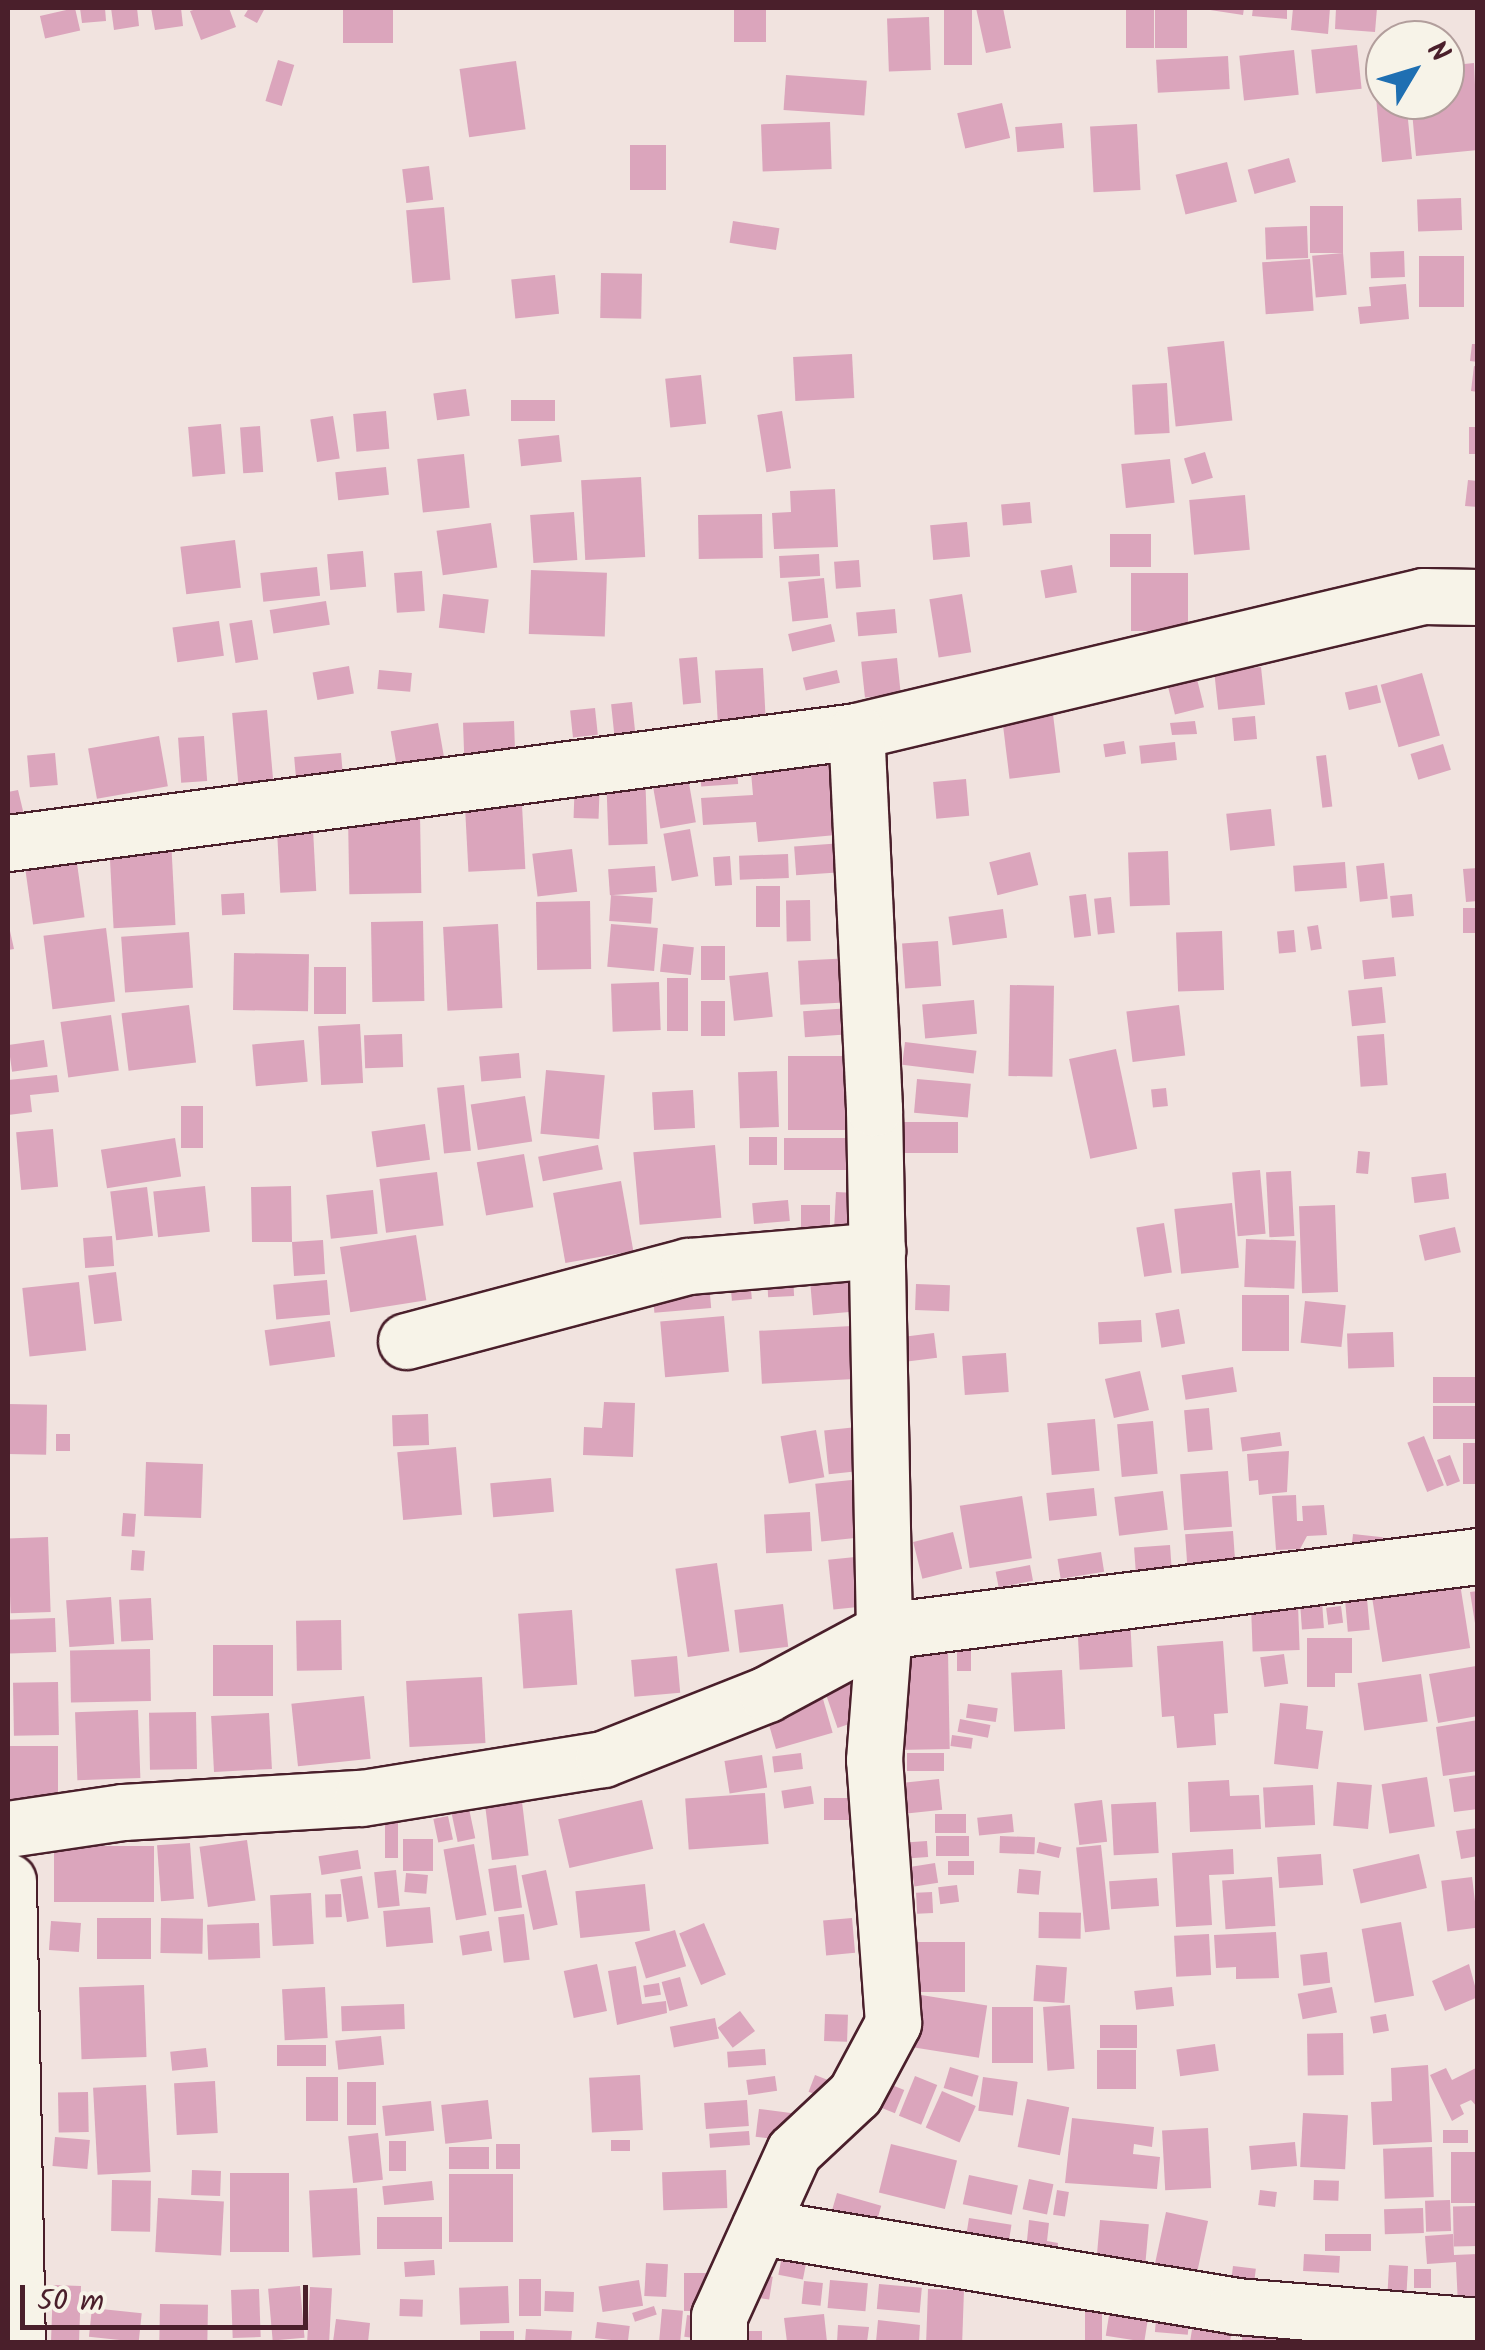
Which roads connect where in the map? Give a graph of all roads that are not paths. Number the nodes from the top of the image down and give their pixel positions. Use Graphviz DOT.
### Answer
graph roads {
  1 [pos="1478,598"];
  2 [pos="856,731"];
  3 [pos="8,843"];
  4 [pos="877,1250"];
  5 [pos="406,1341"];
  6 [pos="1478,1556"];
  7 [pos="884,1631"];
  8 [pos="8,1828"];
  9 [pos="8,1881"];
  10 [pos="760,2227"];
  11 [pos="11,2284"];
  12 [pos="1478,2326"];
  13 [pos="18,2342"];
  14 [pos="719,2342"];
  1 -- 2 [label="street"];
  2 -- 3 [label="street"];
  2 -- 4 [label="street"];
  4 -- 5 [label="street"];
  4 -- 7 [label="street"];
  6 -- 7 [label="street"];
  7 -- 8 [label="street"];
  7 -- 10 [label="street"];
  9 -- 11 [label="street"];
  10 -- 12 [label="street"];
  10 -- 14 [label="street"];
  11 -- 13 [label="street"];
}
